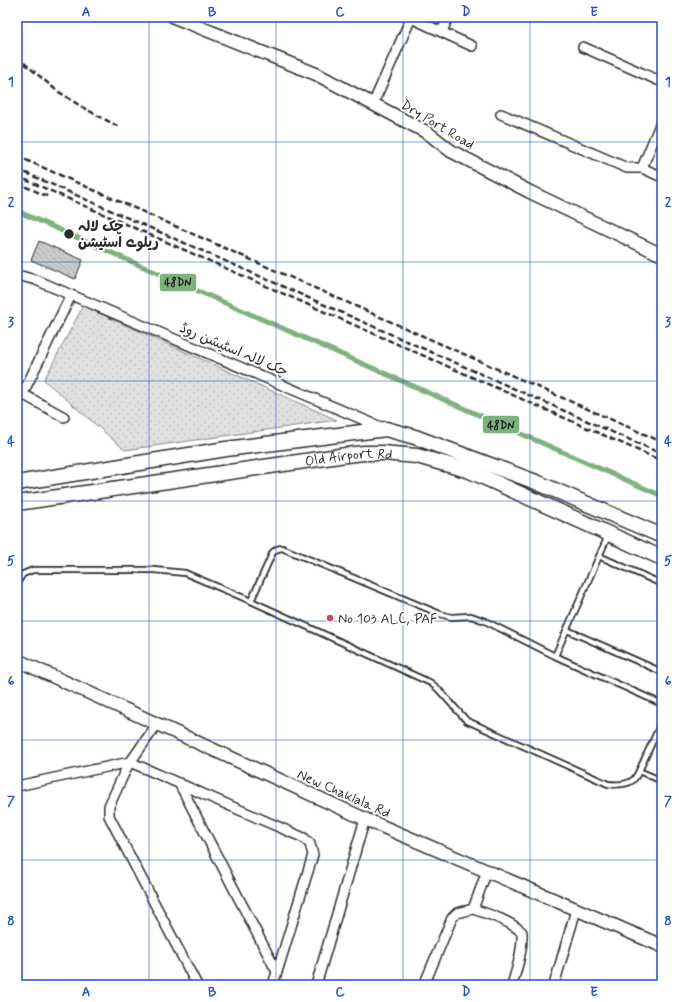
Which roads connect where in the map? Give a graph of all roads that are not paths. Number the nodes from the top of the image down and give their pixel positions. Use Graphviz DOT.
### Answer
graph roads {
  1 [pos="174,17"];
  2 [pos="410,17"];
  3 [pos="448,17"];
  4 [pos="442,32"];
  5 [pos="472,46"];
  6 [pos="584,47"];
  7 [pos="662,82"];
  8 [pos="373,104"];
  9 [pos="501,114"];
  10 [pos="662,120"];
  11 [pos="642,168"];
  12 [pos="662,176"];
  13 [pos="662,256"];
  14 [pos="17,275"];
  15 [pos="71,295"];
  16 [pos="20,392"];
  17 [pos="64,417"];
  18 [pos="386,429"];
  19 [pos="351,433"];
  20 [pos="415,437"];
  21 [pos="346,455"];
  22 [pos="417,456"];
  23 [pos="17,483"];
  24 [pos="17,503"];
  25 [pos="609,534"];
  26 [pos="662,536"];
  27 [pos="599,556"];
  28 [pos="662,558"];
  29 [pos="17,583"];
  30 [pos="662,584"];
  31 [pos="251,601"];
  32 [pos="567,630"];
  33 [pos="555,656"];
  34 [pos="17,660"];
  35 [pos="662,672"];
  36 [pos="662,704"];
  37 [pos="662,721"];
  38 [pos="157,724"];
  39 [pos="130,762"];
  40 [pos="639,770"];
  41 [pos="662,781"];
  42 [pos="179,783"];
  43 [pos="17,786"];
  44 [pos="365,819"];
  45 [pos="487,872"];
  46 [pos="473,909"];
  47 [pos="576,910"];
  48 [pos="662,946"];
  49 [pos="277,972"];
  50 [pos="197,985"];
  51 [pos="273,985"];
  52 [pos="316,985"];
  53 [pos="424,985"];
  54 [pos="512,985"];
  55 [pos="554,985"];
  1 -- 8 [label="street, Dry Port Road"];
  2 -- 4 [label="street"];
  2 -- 8 [label="street"];
  3 -- 4 [label="street"];
  4 -- 5 [label="street"];
  6 -- 7 [label="street"];
  8 -- 13 [label="street, Dry Port Road"];
  9 -- 11 [label="street"];
  10 -- 11 [label="street"];
  11 -- 12 [label="street"];
  14 -- 15 [label="street, چک لالہ اسٹیشن روڈ"];
  15 -- 16 [label="street"];
  15 -- 18 [label="street, چک لالہ اسٹیشن روڈ"];
  16 -- 17 [label="street"];
  18 -- 19 [label="main road, Old Airport Rd"];
  18 -- 20 [label="main road, Old Airport Rd"];
  19 -- 21 [label="main road"];
  19 -- 23 [label="main road, Old Airport Rd"];
  20 -- 22 [label="main road"];
  20 -- 26 [label="main road, Old Airport Rd"];
  21 -- 22 [label="main road, Old Airport Rd"];
  21 -- 24 [label="main road, Old Airport Rd"];
  22 -- 25 [label="main road, Old Airport Rd"];
  25 -- 27 [label="lane"];
  25 -- 28 [label="main road, Old Airport Rd"];
  27 -- 30 [label="lane"];
  27 -- 32 [label="lane"];
  29 -- 31 [label="lane"];
  31 -- 33 [label="lane"];
  31 -- 40 [label="lane"];
  32 -- 33 [label="lane"];
  32 -- 35 [label="lane"];
  33 -- 36 [label="lane"];
  34 -- 38 [label="street, New Chaklala Rd"];
  37 -- 40 [label="lane"];
  38 -- 39 [label="street"];
  38 -- 44 [label="street, New Chaklala Rd"];
  39 -- 42 [label="street"];
  39 -- 43 [label="street"];
  39 -- 50 [label="street"];
  40 -- 41 [label="lane"];
  42 -- 49 [label="street"];
  42 -- 49 [label="street"];
  44 -- 45 [label="street, New Chaklala Rd"];
  44 -- 52 [label="street"];
  45 -- 46 [label="street"];
  45 -- 47 [label="street, New Chaklala Rd"];
  46 -- 53 [label="street"];
  46 -- 54 [label="street"];
  47 -- 48 [label="street, New Chaklala Rd"];
  47 -- 55 [label="street"];
  49 -- 51 [label="street"];
}
